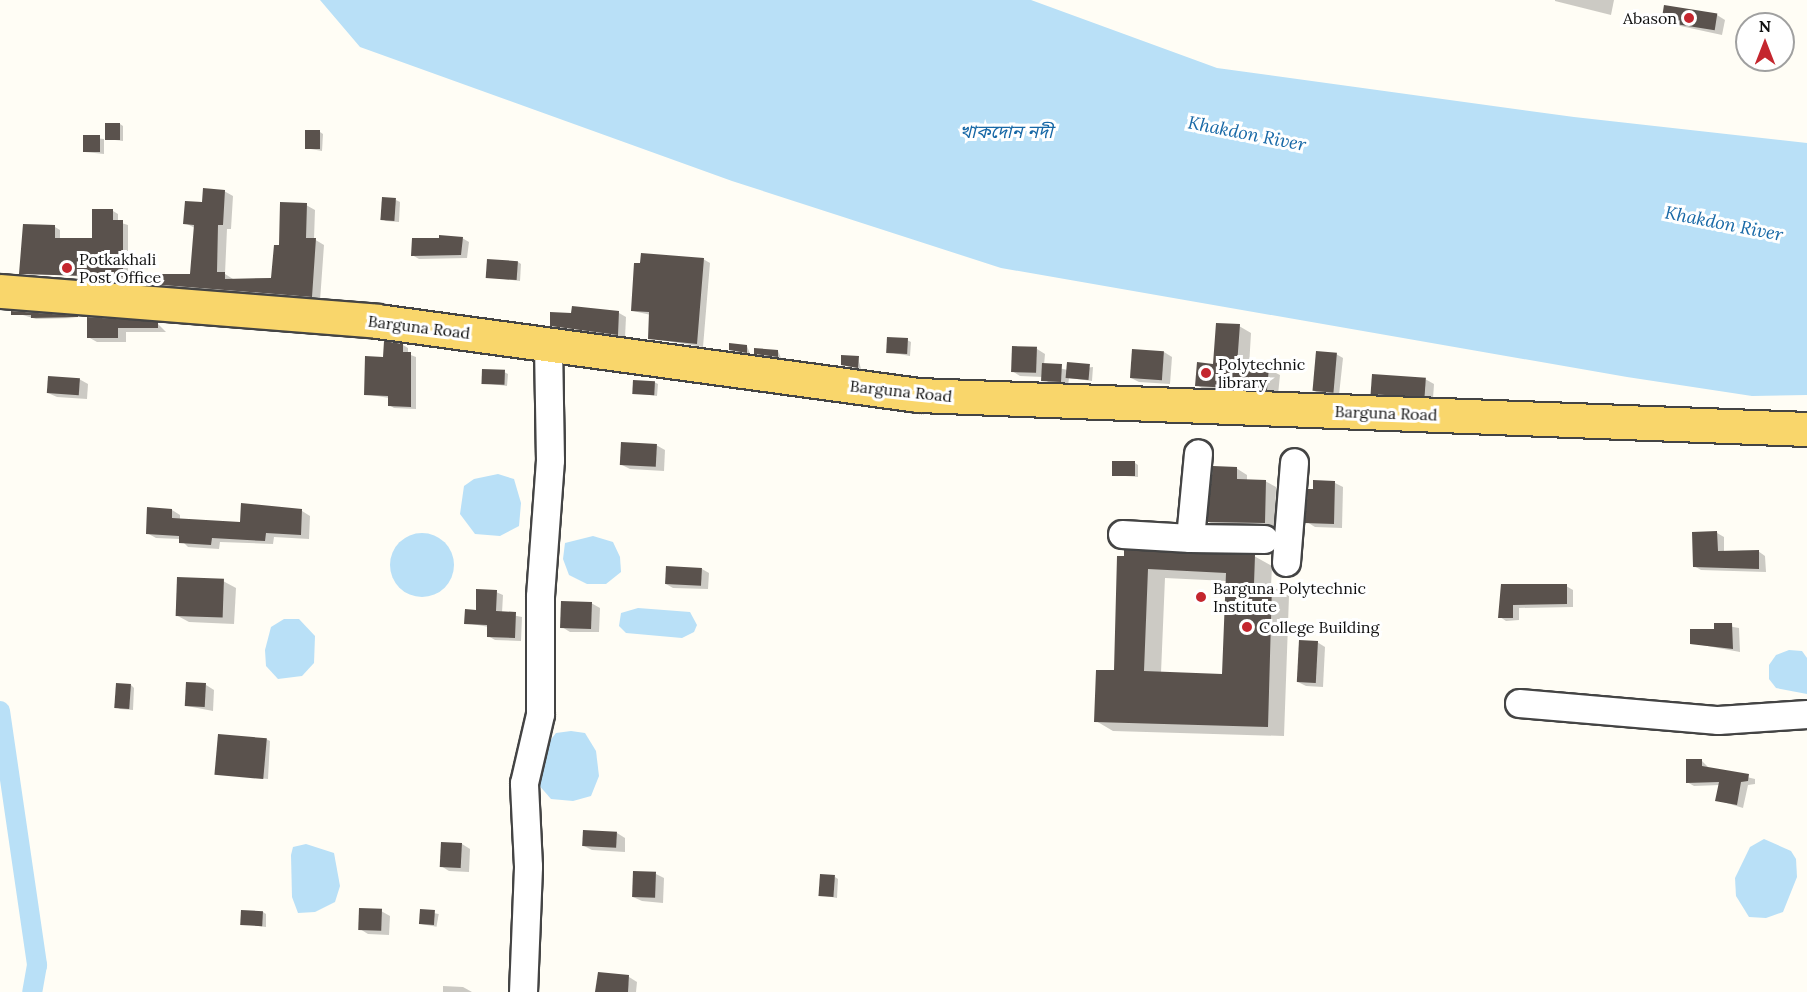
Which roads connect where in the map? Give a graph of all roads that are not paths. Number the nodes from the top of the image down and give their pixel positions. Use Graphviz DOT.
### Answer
graph roads {
  1 [pos="11,291"];
  2 [pos="548,344"];
  3 [pos="1807,429"];
  4 [pos="1198,453"];
  5 [pos="1294,462"];
  6 [pos="1122,534"];
  7 [pos="1190,538"];
  8 [pos="1264,539"];
  9 [pos="1286,562"];
  10 [pos="1519,703"];
  11 [pos="1807,714"];
  12 [pos="523,992"];
  1 -- 2 [label="main road, Barguna Road"];
  2 -- 3 [label="main road, Barguna Road"];
  2 -- 12 [label="street"];
  4 -- 7 [label="street"];
  5 -- 9 [label="street"];
  6 -- 7 [label="street"];
  7 -- 8 [label="street"];
  10 -- 11 [label="street"];
}
